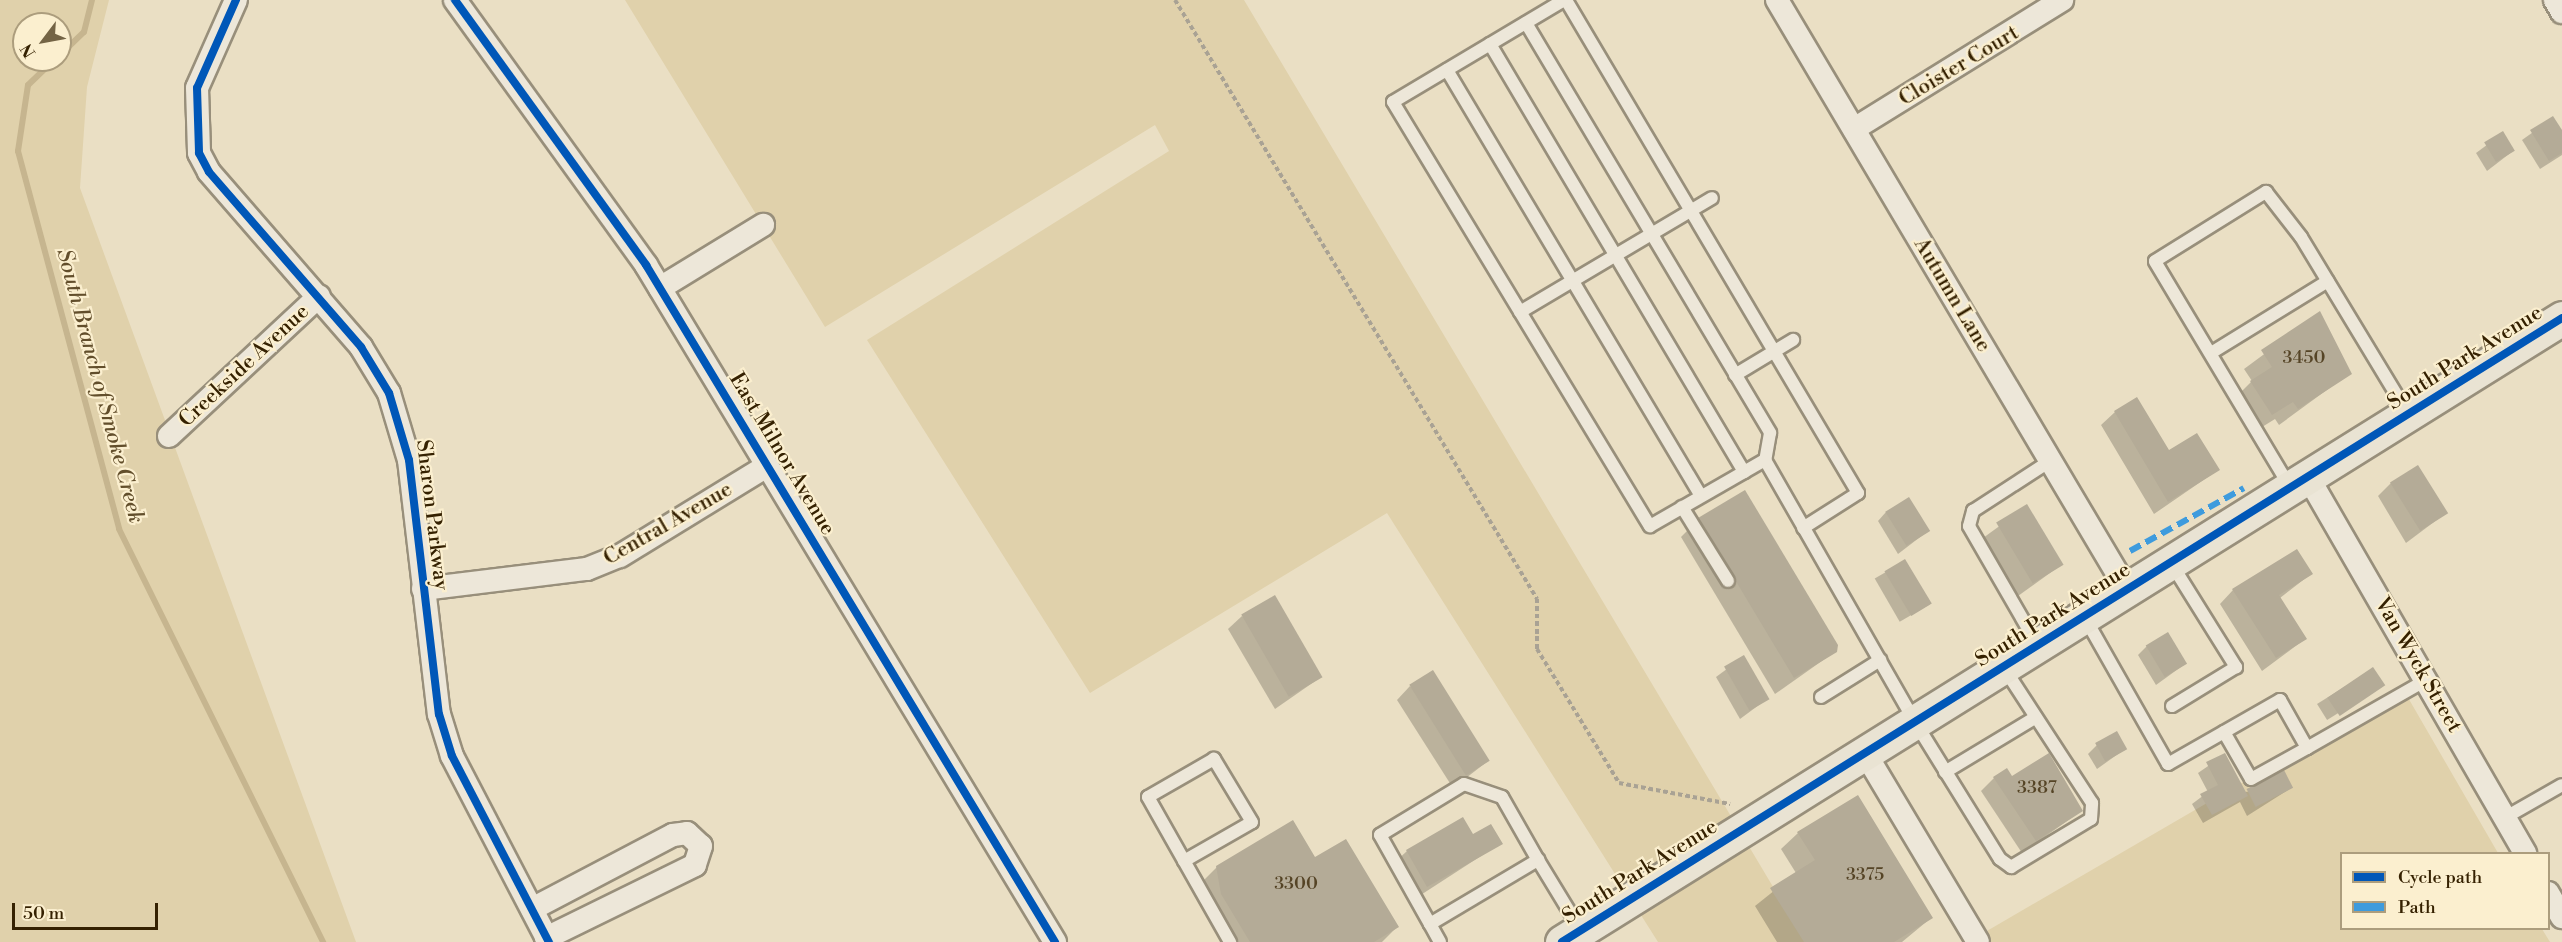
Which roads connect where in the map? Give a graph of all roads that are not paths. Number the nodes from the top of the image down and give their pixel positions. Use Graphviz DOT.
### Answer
graph roads {
  1 [pos="236,0"];
  2 [pos="455,0"];
  3 [pos="1565,0"];
  4 [pos="1777,0"];
  5 [pos="2062,0"];
  6 [pos="2555,0"];
  7 [pos="2562,12"];
  8 [pos="1526,23"];
  9 [pos="1490,44"];
  10 [pos="1447,70"];
  11 [pos="1854,129"];
  12 [pos="1712,198"];
  13 [pos="1691,211"];
  14 [pos="763,225"];
  15 [pos="1652,235"];
  16 [pos="1616,256"];
  17 [pos="1573,280"];
  18 [pos="2328,281"];
  19 [pos="660,288"];
  20 [pos="318,296"];
  21 [pos="1520,312"];
  22 [pos="2562,318"];
  23 [pos="1793,340"];
  24 [pos="1774,351"];
  25 [pos="2211,354"];
  26 [pos="1735,375"];
  27 [pos="2408,414"];
  28 [pos="169,436"];
  29 [pos="1765,460"];
  30 [pos="2050,461"];
  31 [pos="767,466"];
  32 [pos="1744,472"];
  33 [pos="2299,483"];
  34 [pos="1701,496"];
  35 [pos="1682,507"];
  36 [pos="1803,528"];
  37 [pos="2171,562"];
  38 [pos="1728,581"];
  39 [pos="423,589"];
  40 [pos="2127,590"];
  41 [pos="2084,616"];
  42 [pos="2038,645"];
  43 [pos="1880,660"];
  44 [pos="2004,667"];
  45 [pos="2428,679"];
  46 [pos="1821,697"];
  47 [pos="2172,706"];
  48 [pos="2036,717"];
  49 [pos="1915,722"];
  50 [pos="2224,732"];
  51 [pos="2307,748"];
  52 [pos="1865,753"];
  53 [pos="1946,772"];
  54 [pos="2562,784"];
  55 [pos="2506,817"];
  56 [pos="2525,852"];
  57 [pos="1538,860"];
  58 [pos="1184,861"];
  59 [pos="2550,896"];
  60 [pos="532,909"];
  61 [pos="2562,917"];
  62 [pos="1430,924"];
  63 [pos="1572,936"];
  64 [pos="548,940"];
  65 [pos="1055,942"];
  66 [pos="1230,942"];
  67 [pos="1440,942"];
  68 [pos="1978,942"];
  1 -- 20 [label="street, Sharon Parkway"];
  2 -- 19 [label="street, East Milnor Avenue"];
  3 -- 8 [label="lane"];
  3 -- 13 [label="lane"];
  4 -- 11 [label="street, Autumn Lane"];
  5 -- 11 [label="street, Cloister Court"];
  6 -- 7 [label="street"];
  8 -- 9 [label="lane"];
  8 -- 15 [label="lane"];
  9 -- 10 [label="lane"];
  9 -- 16 [label="lane"];
  10 -- 17 [label="lane"];
  10 -- 21 [label="lane"];
  11 -- 30 [label="street, Autumn Lane"];
  12 -- 13 [label="lane"];
  13 -- 15 [label="lane"];
  13 -- 24 [label="lane"];
  14 -- 19 [label="street"];
  15 -- 16 [label="lane"];
  15 -- 26 [label="lane"];
  16 -- 17 [label="lane"];
  16 -- 32 [label="lane"];
  17 -- 21 [label="lane"];
  17 -- 34 [label="lane"];
  18 -- 25 [label="lane"];
  18 -- 25 [label="lane"];
  18 -- 27 [label="lane"];
  19 -- 31 [label="street, East Milnor Avenue"];
  20 -- 28 [label="street, Creekside Avenue"];
  20 -- 39 [label="street, Sharon Parkway"];
  21 -- 35 [label="lane"];
  22 -- 27 [label="main road, South Park Avenue"];
  23 -- 24 [label="lane"];
  24 -- 26 [label="lane"];
  24 -- 36 [label="lane"];
  25 -- 33 [label="lane"];
  26 -- 29 [label="lane"];
  27 -- 33 [label="main road, South Park Avenue"];
  29 -- 32 [label="lane"];
  29 -- 36 [label="lane"];
  30 -- 40 [label="street, Autumn Lane"];
  30 -- 42 [label="lane"];
  31 -- 39 [label="street, Central Avenue"];
  31 -- 65 [label="street, East Milnor Avenue"];
  32 -- 34 [label="lane"];
  33 -- 37 [label="main road, South Park Avenue"];
  33 -- 45 [label="street, Van Wyck Street"];
  34 -- 35 [label="lane"];
  35 -- 38 [label="lane"];
  36 -- 43 [label="lane"];
  37 -- 40 [label="main road, South Park Avenue"];
  37 -- 47 [label="lane"];
  39 -- 60 [label="street, Sharon Parkway"];
  40 -- 41 [label="main road, South Park Avenue"];
  41 -- 42 [label="main road, South Park Avenue"];
  41 -- 50 [label="lane"];
  42 -- 44 [label="main road, South Park Avenue"];
  43 -- 46 [label="lane"];
  43 -- 49 [label="lane"];
  44 -- 48 [label="lane"];
  44 -- 49 [label="main road, South Park Avenue"];
  45 -- 51 [label="lane"];
  45 -- 55 [label="street, Van Wyck Street"];
  48 -- 53 [label="lane"];
  48 -- 53 [label="lane"];
  49 -- 52 [label="main road, South Park Avenue"];
  49 -- 53 [label="lane"];
  50 -- 51 [label="lane"];
  50 -- 51 [label="lane"];
  52 -- 63 [label="main road, South Park Avenue"];
  52 -- 68 [label="street"];
  54 -- 55 [label="lane"];
  55 -- 56 [label="street, Van Wyck Street"];
  57 -- 62 [label="lane"];
  57 -- 62 [label="lane"];
  57 -- 63 [label="lane"];
  58 -- 58 [label="lane"];
  58 -- 66 [label="lane"];
  59 -- 61 [label="street"];
  60 -- 64 [label="street, Sharon Parkway"];
  60 -- 64 [label="street, Sharon Parkway"];
  62 -- 67 [label="lane"];
}
